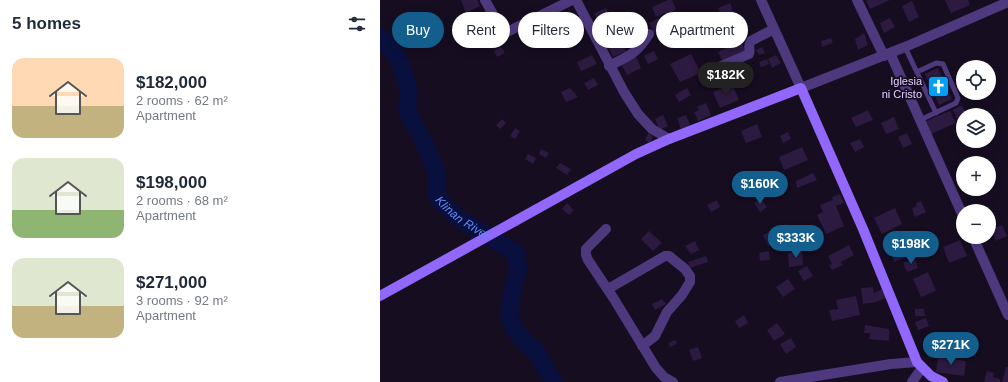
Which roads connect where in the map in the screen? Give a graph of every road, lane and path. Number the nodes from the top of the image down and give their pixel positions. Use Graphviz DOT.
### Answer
graph roads {
  1 [pos="485,0"];
  2 [pos="572,0"];
  3 [pos="576,0"];
  4 [pos="761,0"];
  5 [pos="857,0"];
  6 [pos="1008,2"];
  7 [pos="774,29"];
  8 [pos="649,34"];
  9 [pos="905,48"];
  10 [pos="887,54"];
  11 [pos="610,66"];
  12 [pos="719,67"];
  13 [pos="917,72"];
  14 [pos="801,88"];
  15 [pos="936,113"];
  16 [pos="920,120"];
  17 [pos="669,139"];
  18 [pos="958,204"];
  19 [pos="606,229"];
  20 [pos="975,244"];
  21 [pos="608,289"];
  22 [pos="380,296"];
  23 [pos="1007,309"];
  24 [pos="642,346"];
  25 [pos="920,365"];
  26 [pos="673,382"];
  27 [pos="780,382"];
  28 [pos="912,382"];
  29 [pos="943,382"];
  1 -- 2 [label="street"];
  3 -- 11 [label="street"];
  4 -- 7 [label="street"];
  5 -- 10 [label="street"];
  6 -- 9 [label="street"];
  7 -- 12 [label="street"];
  7 -- 14 [label="street"];
  8 -- 11 [label="street"];
  9 -- 10 [label="street"];
  9 -- 13 [label="lane"];
  10 -- 14 [label="street"];
  10 -- 16 [label="street"];
  11 -- 17 [label="street"];
  13 -- 15 [label="lane"];
  13 -- 15 [label="lane"];
  14 -- 17 [label="street"];
  14 -- 25 [label="street"];
  15 -- 16 [label="lane"];
  16 -- 18 [label="street"];
  17 -- 22 [label="street"];
  19 -- 21 [label="street"];
  20 -- 23 [label="street"];
  21 -- 24 [label="street"];
  21 -- 24 [label="street"];
  24 -- 26 [label="street"];
  25 -- 27 [label="street"];
  25 -- 28 [label="street"];
  25 -- 29 [label="street"];
}
